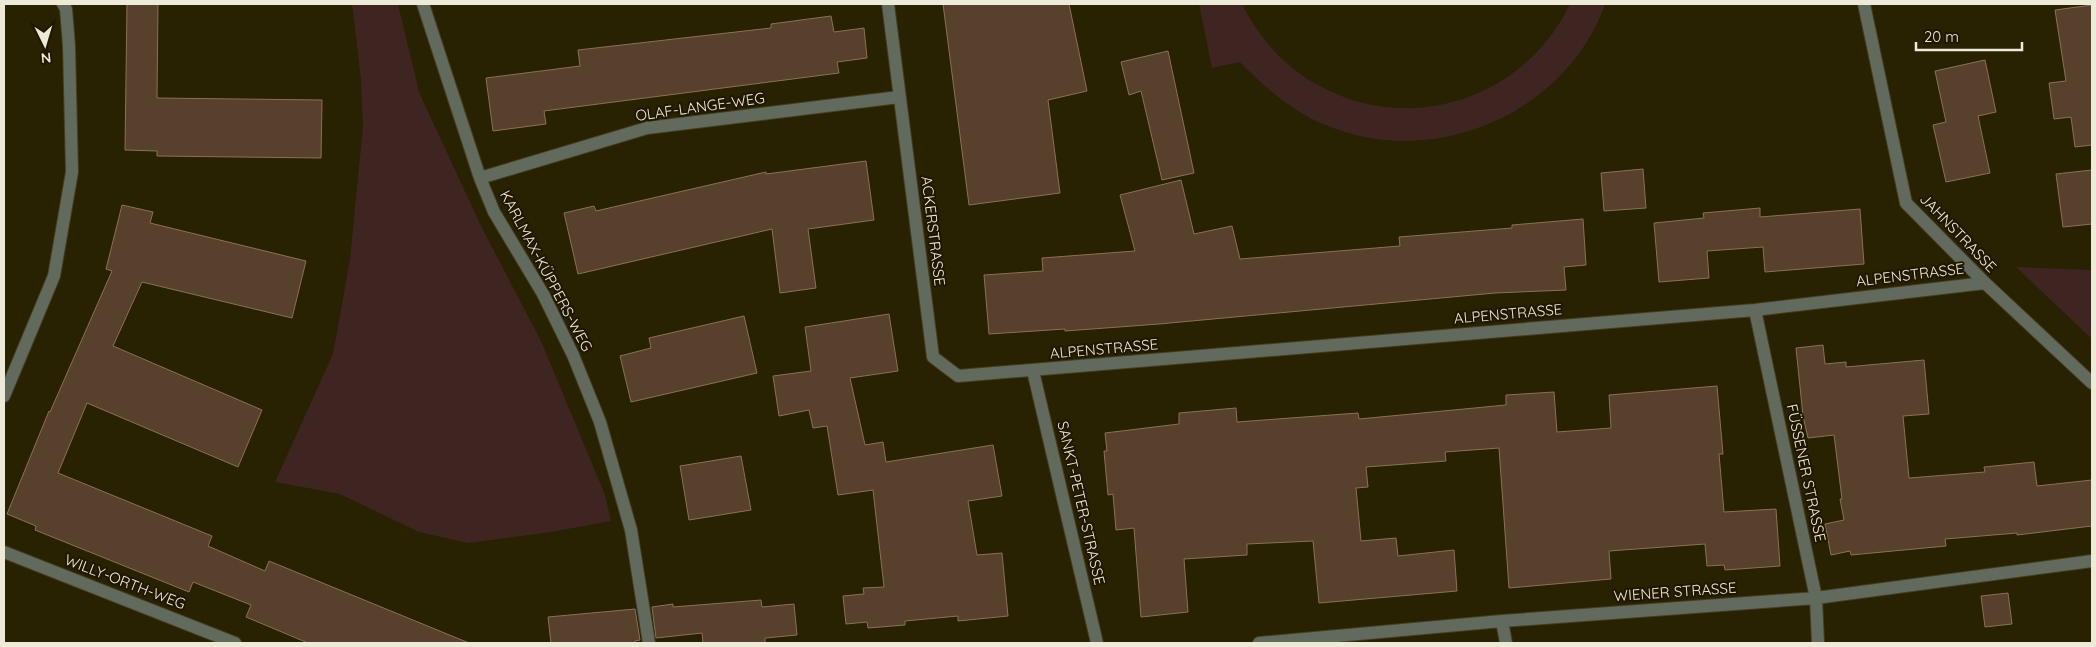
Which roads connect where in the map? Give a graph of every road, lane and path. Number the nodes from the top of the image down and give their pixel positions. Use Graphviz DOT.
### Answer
graph roads {
  1 [pos="63,4"];
  2 [pos="423,4"];
  3 [pos="888,4"];
  4 [pos="1864,4"];
  5 [pos="900,97"];
  6 [pos="480,178"];
  7 [pos="1985,283"];
  8 [pos="1755,310"];
  9 [pos="1033,371"];
  10 [pos="2092,383"];
  11 [pos="4,396"];
  12 [pos="4,552"];
  13 [pos="2092,561"];
  14 [pos="1816,598"];
  15 [pos="1502,621"];
  16 [pos="235,643"];
  17 [pos="649,643"];
  18 [pos="1097,643"];
  19 [pos="1259,643"];
  20 [pos="1506,643"];
  21 [pos="1818,643"];
  1 -- 11 [label="street"];
  2 -- 6 [label="street, KARLMAX-KÜPPERS-WEG"];
  3 -- 5 [label="street, ACKERSTRASSE"];
  4 -- 7 [label="street, JAHNSTRASSE"];
  5 -- 6 [label="street, OLAF-LANGE-WEG"];
  5 -- 9 [label="street, ACKERSTRASSE"];
  6 -- 17 [label="street, KARLMAX-KÜPPERS-WEG"];
  7 -- 8 [label="street, ALPENSTRASSE"];
  7 -- 10 [label="street, JAHNSTRASSE"];
  8 -- 9 [label="street, ALPENSTRASSE"];
  8 -- 14 [label="street, FÜSSENER STRASSE"];
  9 -- 18 [label="street, SANKT-PETER-STRASSE"];
  12 -- 16 [label="street, WILLY-ORTH-WEG"];
  13 -- 14 [label="street, WIENER STRASSE"];
  14 -- 15 [label="street, WIENER STRASSE"];
  14 -- 21 [label="street, FÜSSENER STRASSE"];
  15 -- 19 [label="street, WIENER STRASSE"];
  15 -- 20 [label="street"];
}
